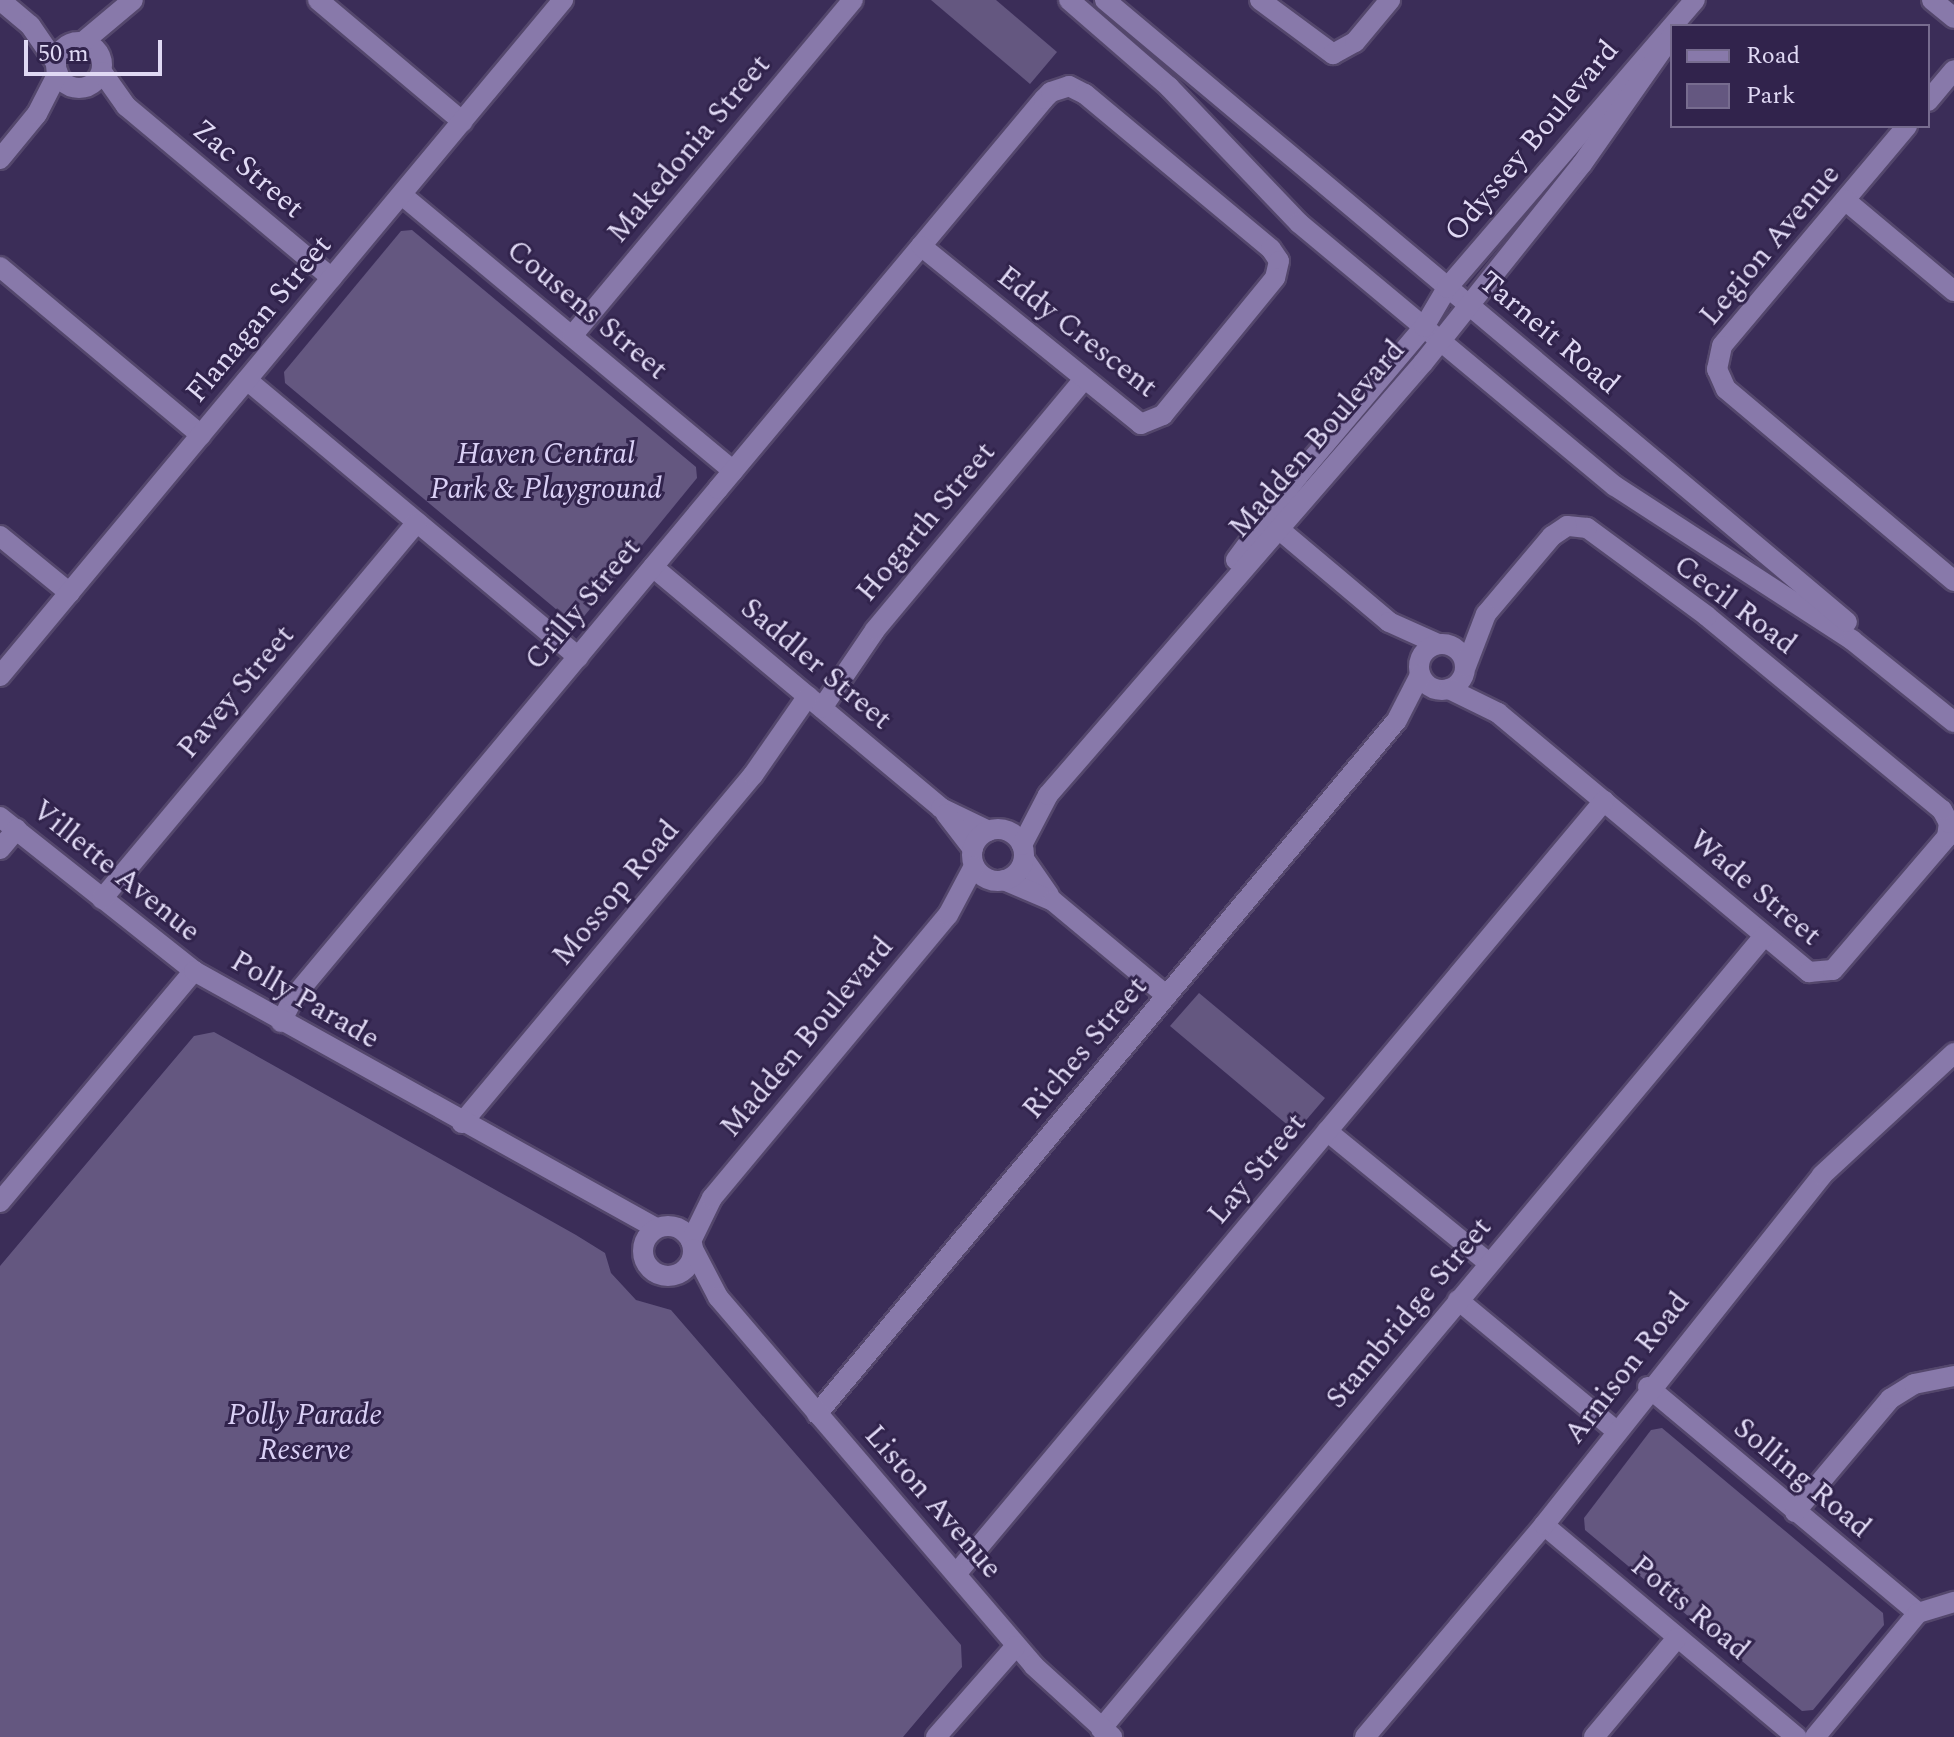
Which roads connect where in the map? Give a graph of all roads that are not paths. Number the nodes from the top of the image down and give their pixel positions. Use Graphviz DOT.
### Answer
graph roads {
  1 [pos="0,0"];
  2 [pos="133,0"];
  3 [pos="318,0"];
  4 [pos="563,0"];
  5 [pos="853,0"];
  6 [pos="1069,0"];
  7 [pos="1105,0"];
  8 [pos="1260,0"];
  9 [pos="1390,0"];
  10 [pos="1695,0"];
  11 [pos="1932,0"];
  12 [pos="119,17"];
  13 [pos="1954,18"];
  14 [pos="1674,24"];
  15 [pos="1680,24"];
  16 [pos="30,25"];
  17 [pos="1670,29"];
  18 [pos="1670,39"];
  19 [pos="77,43"];
  20 [pos="101,64"];
  21 [pos="57,68"];
  22 [pos="1954,70"];
  23 [pos="1063,85"];
  24 [pos="81,88"];
  25 [pos="1930,99"];
  26 [pos="126,106"];
  27 [pos="37,114"];
  28 [pos="463,122"];
  29 [pos="1905,128"];
  30 [pos="0,159"];
  31 [pos="402,195"];
  32 [pos="1845,200"];
  33 [pos="921,246"];
  34 [pos="0,267"];
  35 [pos="332,278"];
  36 [pos="1447,288"];
  37 [pos="1954,291"];
  38 [pos="1465,303"];
  39 [pos="1424,327"];
  40 [pos="572,336"];
  41 [pos="1440,341"];
  42 [pos="247,380"];
  43 [pos="1083,380"];
  44 [pos="201,435"];
  45 [pos="733,471"];
  46 [pos="417,522"];
  47 [pos="1273,524"];
  48 [pos="0,536"];
  49 [pos="653,567"];
  50 [pos="1954,581"];
  51 [pos="70,593"];
  52 [pos="1486,614"];
  53 [pos="1389,622"];
  54 [pos="1442,644"];
  55 [pos="578,657"];
  56 [pos="1466,668"];
  57 [pos="1420,669"];
  58 [pos="0,676"];
  59 [pos="1446,690"];
  60 [pos="815,702"];
  61 [pos="1498,713"];
  62 [pos="1954,713"];
  63 [pos="1397,720"];
  64 [pos="1954,722"];
  65 [pos="1048,795"];
  66 [pos="1604,801"];
  67 [pos="941,808"];
  68 [pos="9,823"];
  69 [pos="1949,823"];
  70 [pos="996,830"];
  71 [pos="0,849"];
  72 [pos="1023,852"];
  73 [pos="974,858"];
  74 [pos="999,880"];
  75 [pos="102,899"];
  76 [pos="1053,901"];
  77 [pos="948,915"];
  78 [pos="1764,936"];
  79 [pos="194,971"];
  80 [pos="1167,996"];
  81 [pos="281,1022"];
  82 [pos="1954,1053"];
  83 [pos="462,1123"];
  84 [pos="1327,1131"];
  85 [pos="712,1198"];
  86 [pos="0,1202"];
  87 [pos="608,1206"];
  88 [pos="664,1227"];
  89 [pos="692,1245"];
  90 [pos="643,1255"];
  91 [pos="1489,1263"];
  92 [pos="674,1276"];
  93 [pos="718,1297"];
  94 [pos="1458,1300"];
  95 [pos="1954,1376"];
  96 [pos="1648,1387"];
  97 [pos="817,1414"];
  98 [pos="1615,1430"];
  99 [pos="1795,1512"];
  100 [pos="1544,1525"];
  101 [pos="956,1574"];
  102 [pos="1954,1602"];
  103 [pos="1918,1613"];
  104 [pos="1677,1638"];
  105 [pos="1016,1646"];
  106 [pos="1106,1733"];
  107 [pos="936,1737"];
  108 [pos="1365,1737"];
  109 [pos="1594,1737"];
  110 [pos="1797,1737"];
  111 [pos="1815,1737"];
  1 -- 16 [label="street"];
  2 -- 12 [label="street"];
  3 -- 28 [label="street"];
  4 -- 28 [label="street, Flanagan Street"];
  5 -- 40 [label="street, Makedonia Street"];
  6 -- 39 [label="street"];
  7 -- 36 [label="street, Tarneit Road"];
  8 -- 9 [label="street"];
  10 -- 14 [label="street, Odyssey Boulevard"];
  10 -- 15 [label="street, Odyssey Boulevard"];
  11 -- 13 [label="street"];
  12 -- 19 [label="street"];
  12 -- 20 [label="street"];
  16 -- 19 [label="street, Zac Street"];
  16 -- 21 [label="street, Zac Street"];
  17 -- 36 [label="street, Odyssey Boulevard"];
  18 -- 38 [label="street, Odyssey Boulevard"];
  19 -- 20 [label="street, Zac Street"];
  19 -- 21 [label="street"];
  20 -- 24 [label="street"];
  20 -- 26 [label="street, Zac Street"];
  21 -- 24 [label="street, Zac Street"];
  21 -- 27 [label="street"];
  22 -- 25 [label="street"];
  23 -- 33 [label="street, Crilly Street"];
  23 -- 43 [label="street, Eddy Crescent"];
  24 -- 26 [label="street, Zac Street"];
  24 -- 27 [label="street"];
  26 -- 35 [label="street, Zac Street"];
  27 -- 30 [label="street"];
  28 -- 31 [label="street, Flanagan Street"];
  29 -- 32 [label="street, Legion Avenue"];
  31 -- 35 [label="street, Flanagan Street"];
  31 -- 40 [label="street, Cousens Street"];
  32 -- 37 [label="street"];
  32 -- 50 [label="street, Legion Avenue"];
  33 -- 43 [label="street, Eddy Crescent"];
  33 -- 45 [label="street, Crilly Street"];
  34 -- 44 [label="street"];
  35 -- 42 [label="street, Flanagan Street"];
  36 -- 38 [label="street, Tarneit Road"];
  36 -- 39 [label="street, Odyssey Boulevard"];
  38 -- 41 [label="street, Madden Boulevard"];
  38 -- 62 [label="street, Tarneit Road"];
  39 -- 41 [label="street"];
  39 -- 47 [label="street, Madden Boulevard"];
  40 -- 45 [label="street, Cousens Street"];
  41 -- 47 [label="street, Madden Boulevard"];
  41 -- 64 [label="street"];
  42 -- 44 [label="street, Flanagan Street"];
  42 -- 46 [label="street"];
  43 -- 60 [label="street, Hogarth Street"];
  44 -- 51 [label="street, Flanagan Street"];
  45 -- 49 [label="street, Crilly Street"];
  46 -- 55 [label="street"];
  46 -- 75 [label="street, Pavey Street"];
  47 -- 53 [label="street"];
  47 -- 65 [label="street, Madden Boulevard"];
  48 -- 51 [label="street"];
  49 -- 55 [label="street, Crilly Street"];
  49 -- 60 [label="street, Saddler Street"];
  51 -- 58 [label="street, Flanagan Street"];
  52 -- 54 [label="street, Cecil Road"];
  52 -- 56 [label="street, Cecil Road"];
  52 -- 69 [label="street, Cecil Road"];
  53 -- 54 [label="street"];
  53 -- 57 [label="street"];
  54 -- 56 [label="street, Wade Street"];
  54 -- 57 [label="street, Cecil Road"];
  55 -- 81 [label="street, Crilly Street"];
  56 -- 59 [label="street, Cecil Road"];
  56 -- 61 [label="street, Wade Street"];
  57 -- 59 [label="street, Wade Street"];
  57 -- 63 [label="street, Riches Street"];
  59 -- 61 [label="street, Wade Street"];
  59 -- 63 [label="street, Riches Street"];
  60 -- 67 [label="street, Saddler Street"];
  60 -- 83 [label="street, Mossop Road"];
  61 -- 66 [label="street, Wade Street"];
  63 -- 80 [label="street, Riches Street"];
  65 -- 70 [label="street, Madden Boulevard"];
  65 -- 72 [label="street, Madden Boulevard"];
  66 -- 78 [label="street, Wade Street"];
  66 -- 84 [label="street, Lay Street"];
  67 -- 70 [label="street, Saddler Street"];
  67 -- 73 [label="street, Saddler Street"];
  68 -- 71 [label="street"];
  68 -- 75 [label="street, Villette Avenue"];
  69 -- 78 [label="street, Wade Street"];
  70 -- 72 [label="street, Saddler Street"];
  70 -- 73 [label="street, Madden Boulevard"];
  72 -- 74 [label="street, Madden Boulevard"];
  72 -- 76 [label="street, Saddler Street"];
  73 -- 74 [label="street, Saddler Street"];
  73 -- 77 [label="street, Madden Boulevard"];
  74 -- 76 [label="street, Saddler Street"];
  74 -- 77 [label="street, Madden Boulevard"];
  75 -- 79 [label="street, Villette Avenue"];
  76 -- 80 [label="street"];
  77 -- 85 [label="street, Madden Boulevard"];
  78 -- 91 [label="street, Stambridge Street"];
  79 -- 81 [label="street, Polly Parade"];
  79 -- 86 [label="street, Polly Parade"];
  80 -- 97 [label="street, Riches Street"];
  81 -- 83 [label="street, Polly Parade"];
  82 -- 96 [label="street, Arnison Road"];
  83 -- 87 [label="street, Polly Parade"];
  84 -- 91 [label="street"];
  84 -- 101 [label="street, Lay Street"];
  85 -- 88 [label="street, Madden Boulevard"];
  85 -- 89 [label="street, Madden Boulevard"];
  87 -- 88 [label="street, Polly Parade"];
  87 -- 90 [label="street, Polly Parade"];
  88 -- 89 [label="street"];
  88 -- 90 [label="street"];
  89 -- 92 [label="street"];
  89 -- 93 [label="street, Liston Avenue"];
  90 -- 92 [label="street"];
  91 -- 94 [label="street, Stambridge Street"];
  92 -- 93 [label="street, Liston Avenue"];
  93 -- 97 [label="street, Liston Avenue"];
  94 -- 98 [label="street"];
  94 -- 106 [label="street, Stambridge Street"];
  95 -- 99 [label="street"];
  96 -- 98 [label="street, Arnison Road"];
  96 -- 99 [label="street, Solling Road"];
  97 -- 101 [label="street, Liston Avenue"];
  98 -- 100 [label="street, Arnison Road"];
  99 -- 103 [label="street, Solling Road"];
  100 -- 104 [label="street, Potts Road"];
  100 -- 108 [label="street, Arnison Road"];
  101 -- 105 [label="street, Liston Avenue"];
  102 -- 103 [label="street"];
  103 -- 111 [label="street"];
  104 -- 109 [label="street"];
  104 -- 110 [label="street, Potts Road"];
  105 -- 106 [label="street, Liston Avenue"];
  105 -- 107 [label="street"];
}
